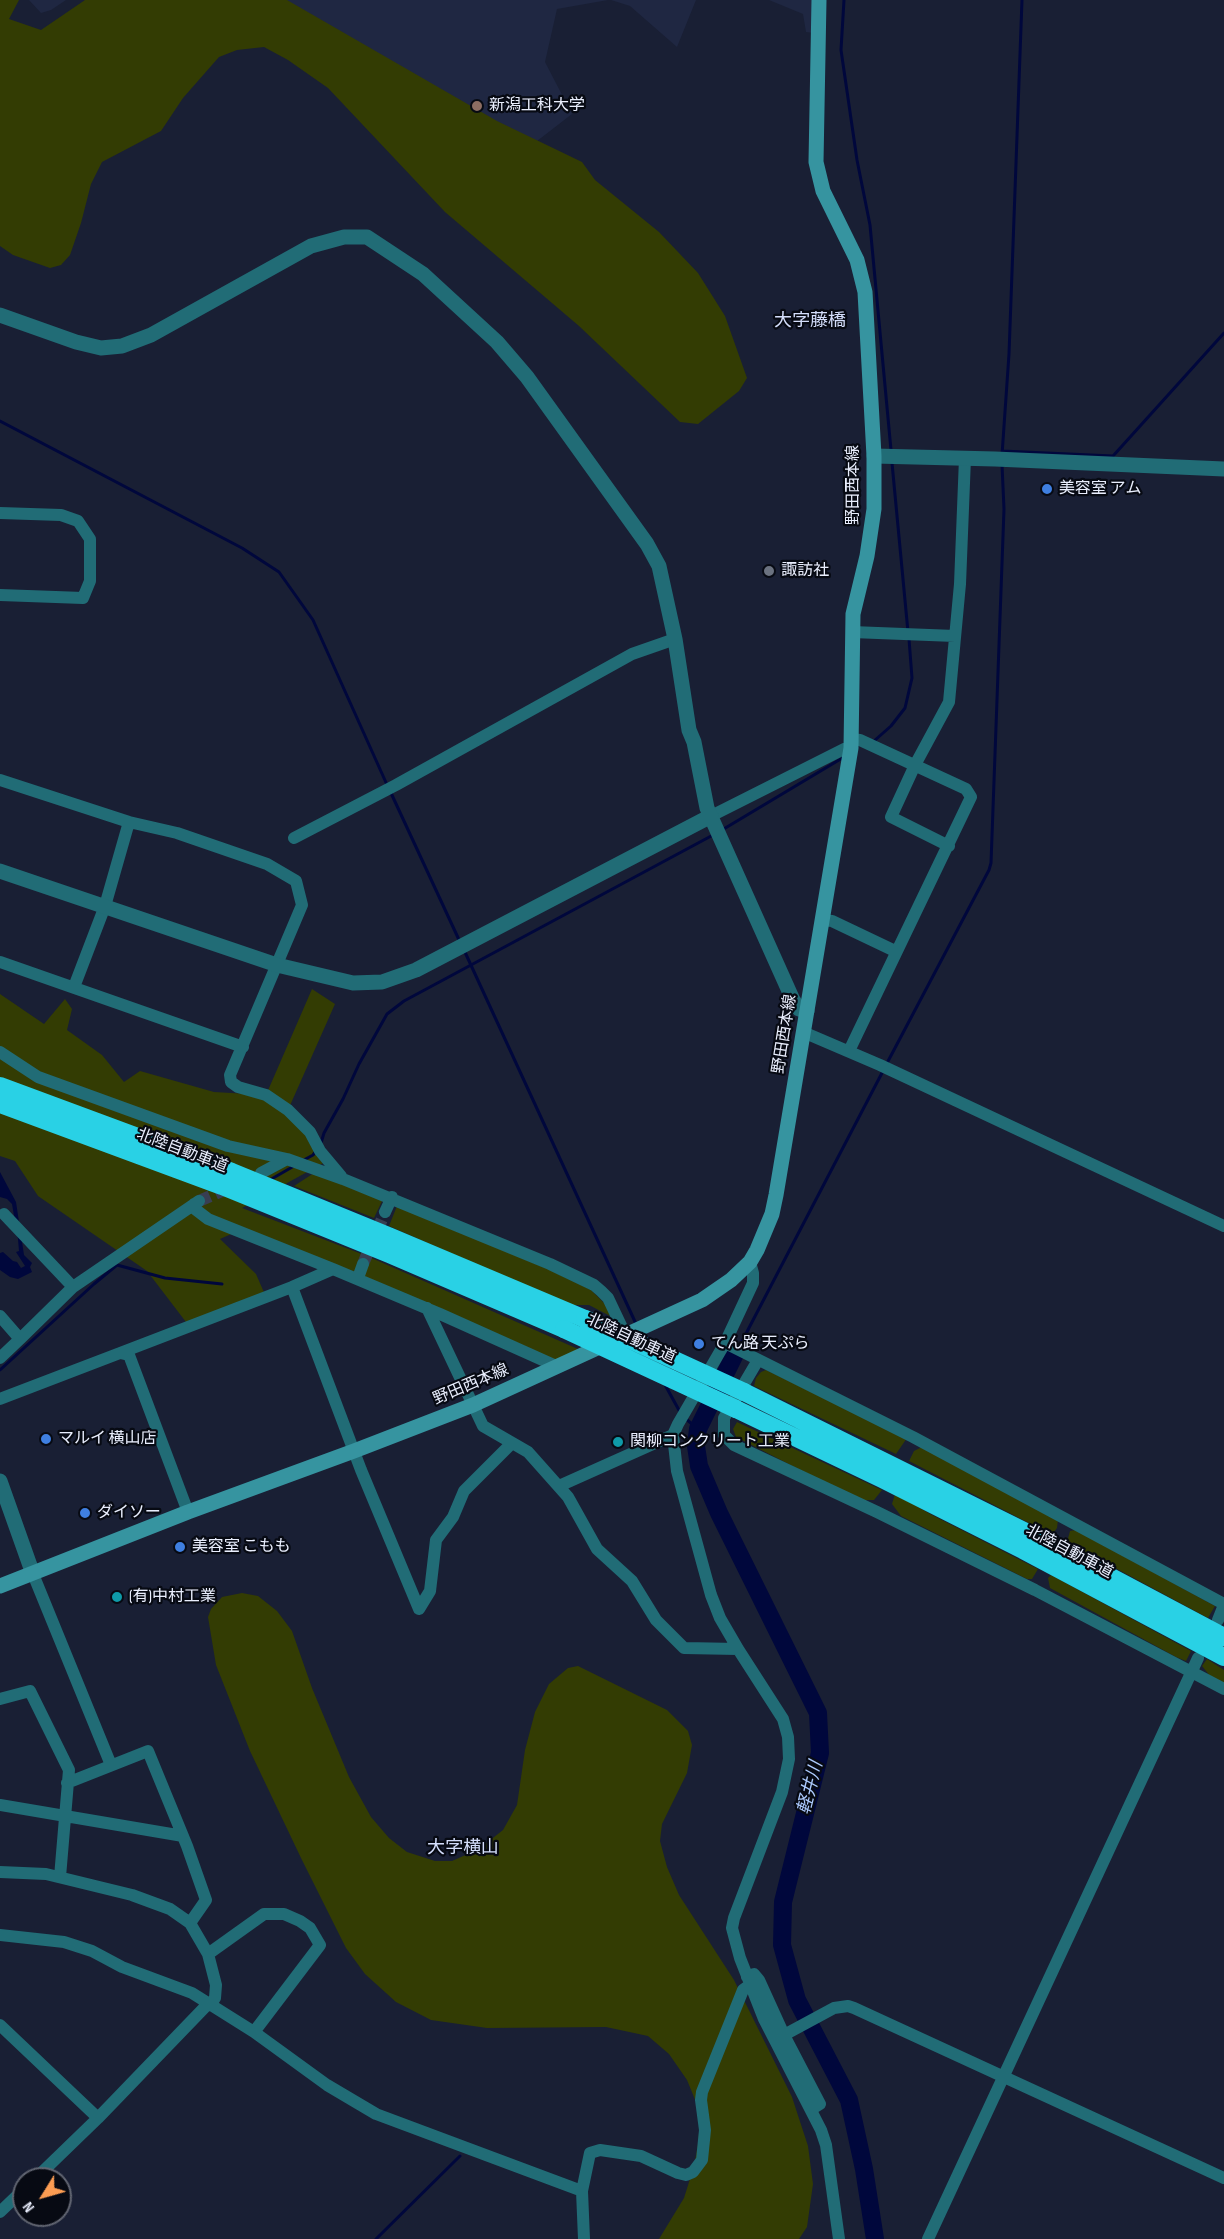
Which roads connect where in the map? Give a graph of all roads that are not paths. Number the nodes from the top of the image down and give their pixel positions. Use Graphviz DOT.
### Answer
graph roads {
  1 [pos="819,0"];
  2 [pos="0,315"];
  3 [pos="874,456"];
  4 [pos="965,458"];
  5 [pos="1224,469"];
  6 [pos="0,513"];
  7 [pos="0,595"];
  8 [pos="852,632"];
  9 [pos="955,636"];
  10 [pos="675,639"];
  11 [pos="851,744"];
  12 [pos="915,765"];
  13 [pos="0,780"];
  14 [pos="711,816"];
  15 [pos="129,822"];
  16 [pos="294,838"];
  17 [pos="949,846"];
  18 [pos="0,871"];
  19 [pos="105,906"];
  20 [pos="822,920"];
  21 [pos="895,951"];
  22 [pos="0,962"];
  23 [pos="277,965"];
  24 [pos="74,987"];
  25 [pos="807,1011"];
  26 [pos="803,1032"];
  27 [pos="243,1047"];
  28 [pos="849,1051"];
  29 [pos="0,1052"];
  30 [pos="0,1086"];
  31 [pos="0,1104"];
  32 [pos="289,1160"];
  33 [pos="261,1173"];
  34 [pos="343,1179"];
  35 [pos="392,1197"];
  36 [pos="385,1212"];
  37 [pos="1,1215"];
  38 [pos="1224,1226"];
  39 [pos="750,1262"];
  40 [pos="363,1264"];
  41 [pos="333,1269"];
  42 [pos="358,1278"];
  43 [pos="74,1287"];
  44 [pos="292,1287"];
  45 [pos="427,1308"];
  46 [pos="0,1316"];
  47 [pos="626,1336"];
  48 [pos="20,1339"];
  49 [pos="728,1344"];
  50 [pos="120,1353"];
  51 [pos="0,1358"];
  52 [pos="759,1360"];
  53 [pos="556,1366"];
  54 [pos="0,1399"];
  55 [pos="740,1400"];
  56 [pos="473,1405"];
  57 [pos="673,1435"];
  58 [pos="511,1444"];
  59 [pos="354,1451"];
  60 [pos="0,1481"];
  61 [pos="558,1486"];
  62 [pos="188,1512"];
  63 [pos="33,1574"];
  64 [pos="0,1586"];
  65 [pos="1224,1605"];
  66 [pos="1218,1620"];
  67 [pos="1224,1637"];
  68 [pos="738,1649"];
  69 [pos="1224,1657"];
  70 [pos="1198,1658"];
  71 [pos="1191,1672"];
  72 [pos="1224,1689"];
  73 [pos="0,1699"];
  74 [pos="111,1765"];
  75 [pos="68,1783"];
  76 [pos="0,1805"];
  77 [pos="64,1816"];
  78 [pos="183,1836"];
  79 [pos="0,1872"];
  80 [pos="60,1877"];
  81 [pos="190,1923"];
  82 [pos="0,1935"];
  83 [pos="208,1954"];
  84 [pos="748,1981"];
  85 [pos="211,2004"];
  86 [pos="0,2025"];
  87 [pos="254,2032"];
  88 [pos="789,2032"];
  89 [pos="1004,2075"];
  90 [pos="812,2109"];
  91 [pos="98,2118"];
  92 [pos="47,2167"];
  93 [pos="1224,2178"];
  94 [pos="582,2191"];
  95 [pos="12,2200"];
  96 [pos="0,2212"];
  97 [pos="584,2239"];
  98 [pos="839,2239"];
  99 [pos="928,2239"];
  1 -- 3 [label="main road, 野田西本線"];
  2 -- 10 [label="street"];
  3 -- 4 [label="street"];
  3 -- 8 [label="main road, 野田西本線"];
  4 -- 5 [label="street"];
  4 -- 9 [label="street"];
  6 -- 7 [label="street"];
  8 -- 9 [label="street"];
  8 -- 11 [label="main road, 野田西本線"];
  9 -- 12 [label="street"];
  10 -- 14 [label="street"];
  10 -- 16 [label="street"];
  11 -- 12 [label="street"];
  11 -- 14 [label="street"];
  11 -- 20 [label="main road, 野田西本線"];
  12 -- 17 [label="street"];
  12 -- 17 [label="street"];
  13 -- 15 [label="street"];
  14 -- 23 [label="street"];
  14 -- 25 [label="street"];
  15 -- 19 [label="street"];
  15 -- 23 [label="street"];
  17 -- 21 [label="street"];
  18 -- 19 [label="street"];
  19 -- 23 [label="street"];
  19 -- 24 [label="street"];
  20 -- 21 [label="street"];
  20 -- 25 [label="main road, 野田西本線"];
  21 -- 28 [label="street"];
  22 -- 24 [label="street"];
  23 -- 27 [label="street"];
  24 -- 27 [label="street"];
  25 -- 26 [label="main road, 野田西本線"];
  26 -- 28 [label="street"];
  26 -- 39 [label="main road, 野田西本線"];
  27 -- 34 [label="street"];
  28 -- 38 [label="street"];
  29 -- 32 [label="street"];
  30 -- 55 [label="highway, 北陸自動車道, bridge"];
  31 -- 55 [label="highway, 北陸自動車道, bridge"];
  32 -- 33 [label="street"];
  32 -- 34 [label="street"];
  34 -- 35 [label="street"];
  35 -- 36 [label="street"];
  35 -- 47 [label="street"];
  37 -- 43 [label="street"];
  39 -- 47 [label="main road, 野田西本線"];
  39 -- 49 [label="street"];
  40 -- 42 [label="street"];
  41 -- 42 [label="street"];
  41 -- 43 [label="street"];
  41 -- 44 [label="street"];
  42 -- 45 [label="street"];
  43 -- 48 [label="street"];
  44 -- 50 [label="street"];
  44 -- 59 [label="street"];
  45 -- 53 [label="street"];
  45 -- 56 [label="street"];
  46 -- 48 [label="street"];
  47 -- 53 [label="main road, 野田西本線"];
  48 -- 51 [label="street"];
  49 -- 52 [label="street"];
  49 -- 57 [label="street"];
  50 -- 54 [label="street"];
  50 -- 62 [label="street"];
  52 -- 65 [label="street"];
  52 -- 71 [label="street"];
  53 -- 56 [label="main road, 野田西本線"];
  55 -- 67 [label="highway, 北陸自動車道"];
  55 -- 69 [label="highway, 北陸自動車道"];
  56 -- 58 [label="street"];
  56 -- 59 [label="main road, 野田西本線"];
  57 -- 61 [label="street"];
  57 -- 68 [label="street"];
  58 -- 59 [label="street"];
  58 -- 61 [label="street"];
  59 -- 62 [label="main road, 野田西本線"];
  60 -- 63 [label="street"];
  61 -- 68 [label="street"];
  62 -- 63 [label="main road, 野田西本線"];
  63 -- 64 [label="main road, 野田西本線"];
  63 -- 74 [label="street"];
  65 -- 66 [label="street"];
  68 -- 84 [label="street"];
  70 -- 71 [label="street"];
  71 -- 72 [label="street"];
  71 -- 89 [label="street"];
  73 -- 75 [label="street"];
  74 -- 75 [label="street"];
  74 -- 78 [label="street"];
  75 -- 77 [label="street"];
  76 -- 77 [label="street"];
  77 -- 78 [label="street"];
  77 -- 80 [label="street"];
  78 -- 81 [label="street"];
  79 -- 80 [label="street"];
  80 -- 81 [label="street"];
  81 -- 83 [label="street"];
  82 -- 85 [label="street"];
  83 -- 85 [label="street"];
  83 -- 87 [label="street"];
  84 -- 88 [label="street"];
  84 -- 90 [label="street"];
  84 -- 94 [label="street"];
  85 -- 87 [label="street"];
  85 -- 91 [label="street"];
  86 -- 91 [label="street"];
  87 -- 94 [label="street"];
  88 -- 89 [label="street"];
  88 -- 90 [label="street"];
  89 -- 93 [label="street"];
  89 -- 99 [label="street"];
  90 -- 98 [label="street"];
  91 -- 92 [label="street"];
  94 -- 97 [label="street"];
  95 -- 96 [label="street"];
}
